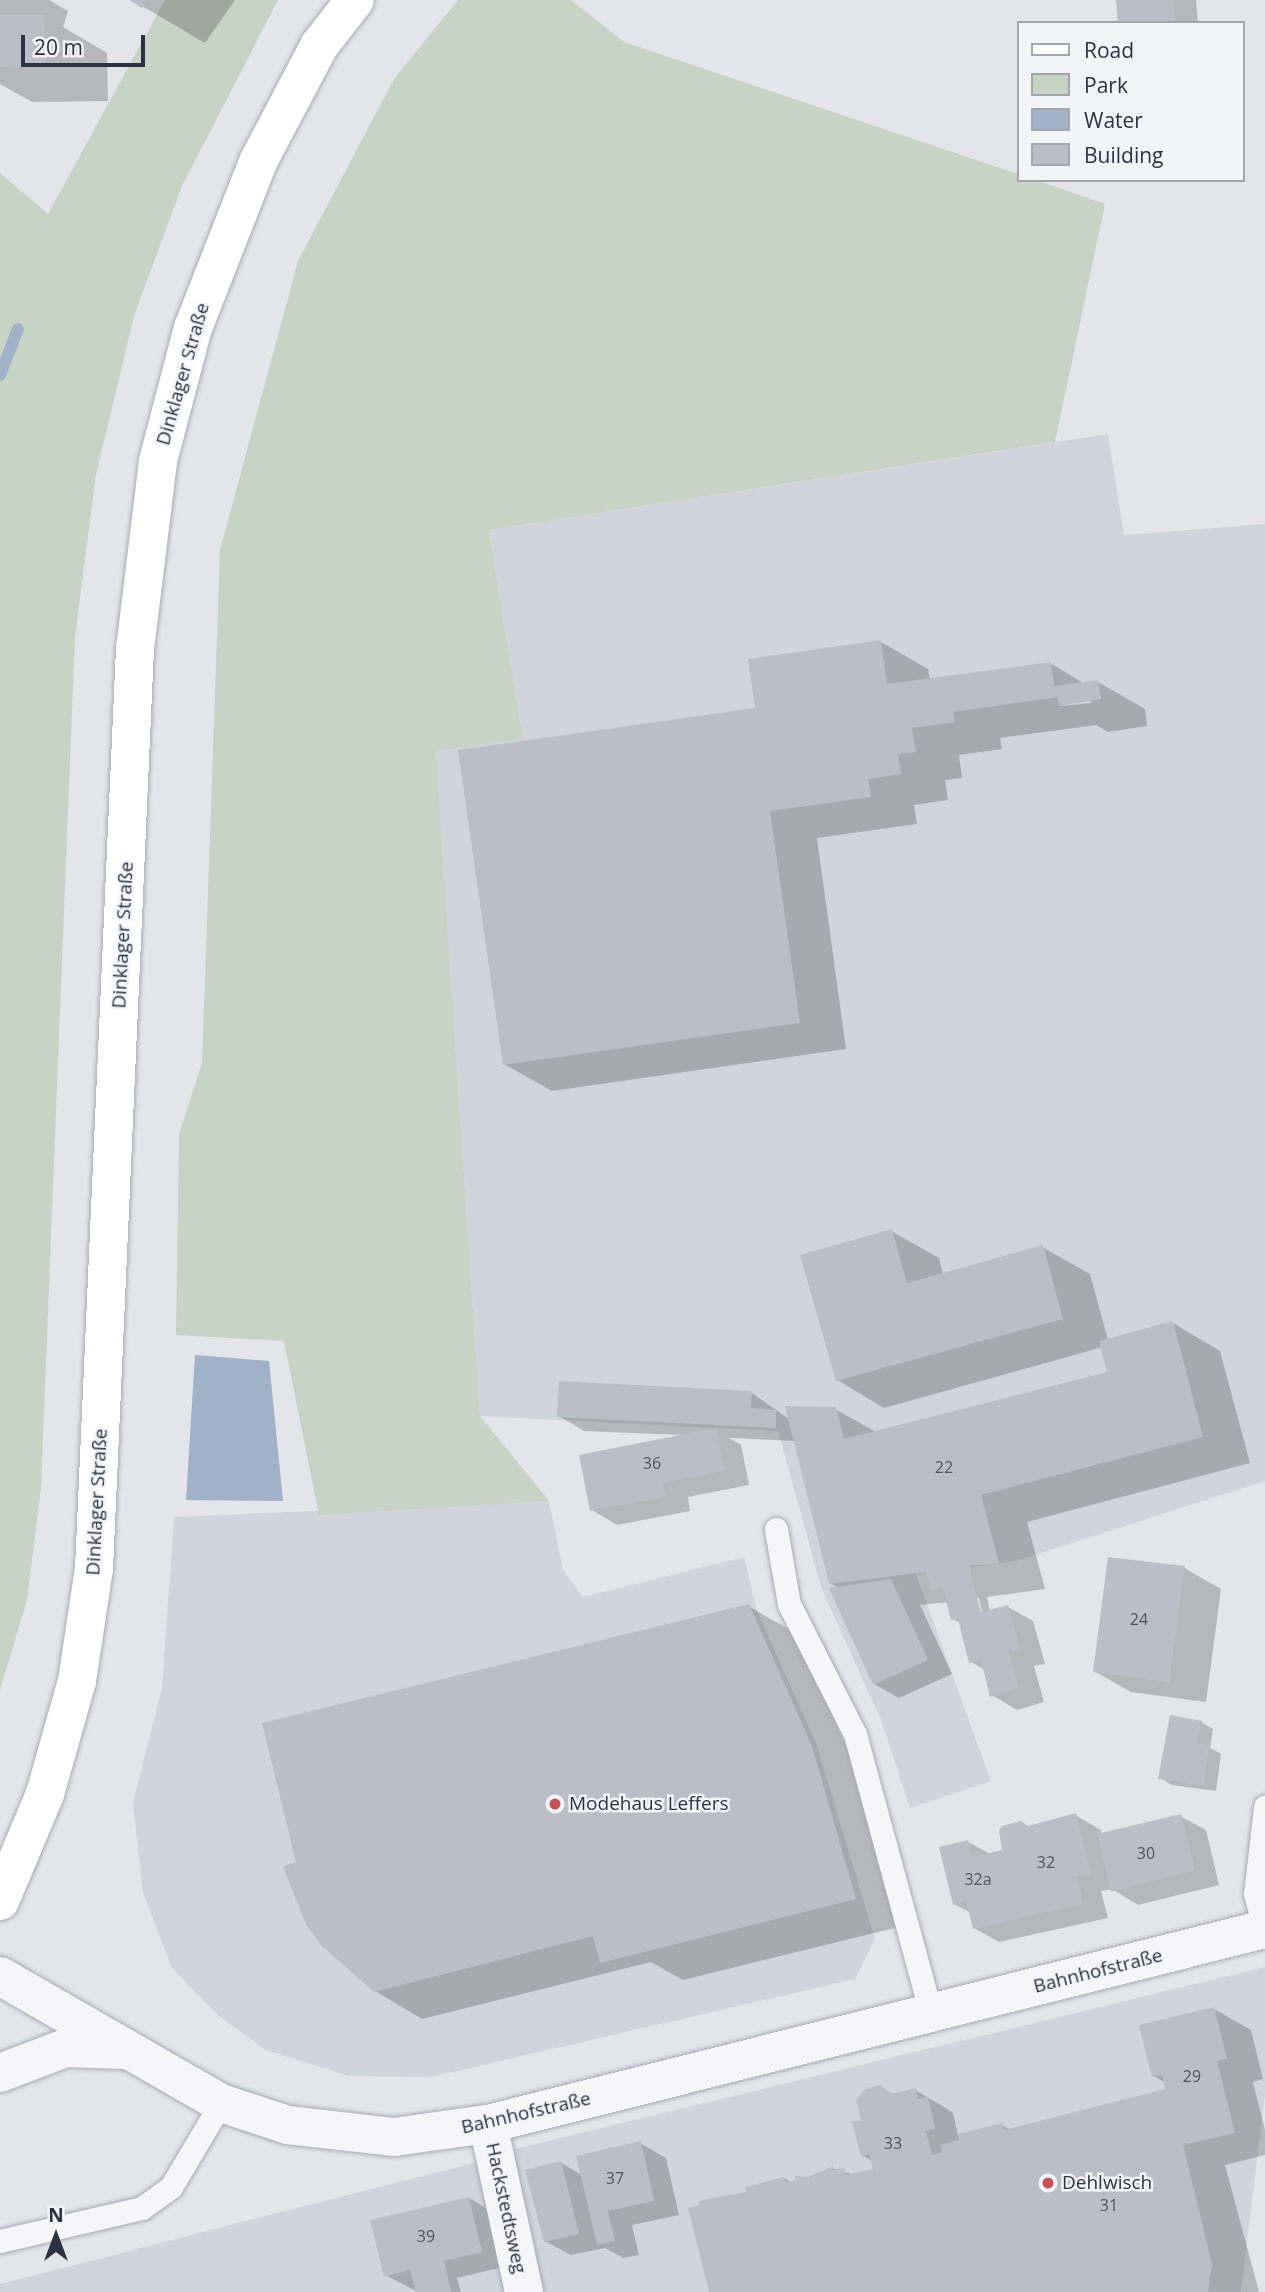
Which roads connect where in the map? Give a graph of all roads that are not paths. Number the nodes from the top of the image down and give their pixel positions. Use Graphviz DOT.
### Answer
graph roads {
  1 [pos="355,0"];
  2 [pos="776,1529"];
  3 [pos="1265,1807"];
  4 [pos="0,1901"];
  5 [pos="1265,1929"];
  6 [pos="0,1976"];
  7 [pos="931,2013"];
  8 [pos="129,2050"];
  9 [pos="0,2073"];
  10 [pos="221,2104"];
  11 [pos="488,2124"];
  12 [pos="0,2241"];
  13 [pos="524,2292"];
  1 -- 4 [label="main road, Dinklager Straße"];
  2 -- 7 [label="lane"];
  3 -- 5 [label="lane"];
  5 -- 7 [label="street, Bahnhofstraße"];
  6 -- 8 [label="street, Bahnhofstraße"];
  7 -- 11 [label="street, Bahnhofstraße"];
  8 -- 9 [label="street, Bahnhofstraße"];
  8 -- 10 [label="street, Bahnhofstraße"];
  10 -- 11 [label="street, Bahnhofstraße"];
  10 -- 12 [label="lane"];
  11 -- 13 [label="street, Hackstedtsweg"];
}
